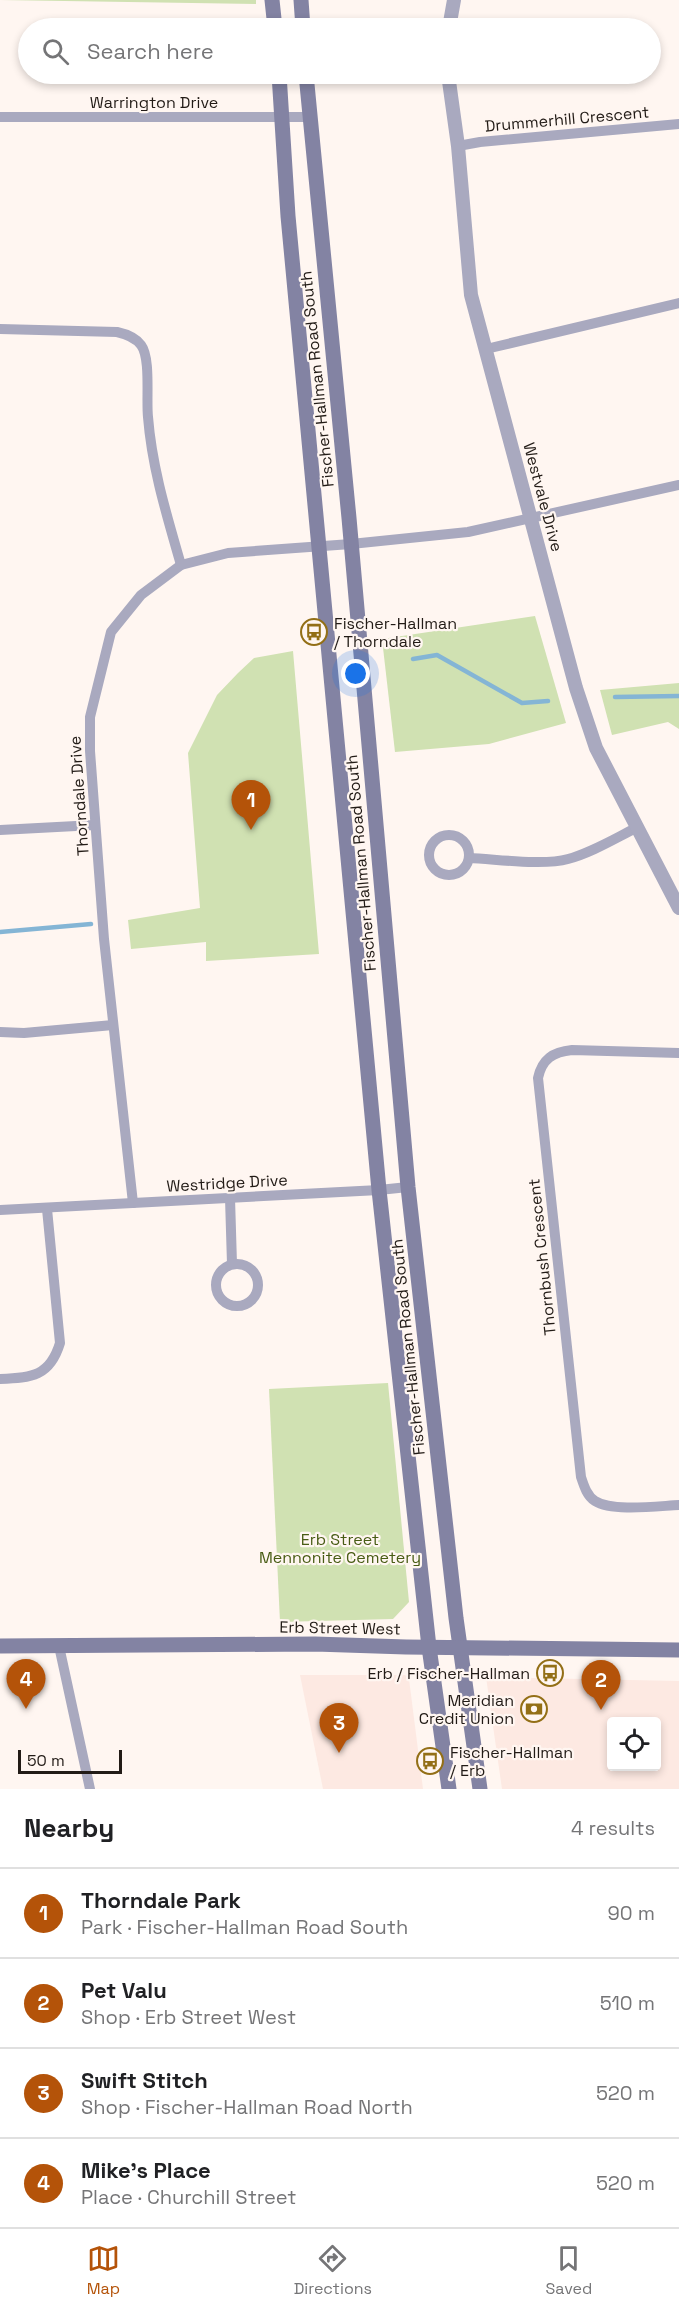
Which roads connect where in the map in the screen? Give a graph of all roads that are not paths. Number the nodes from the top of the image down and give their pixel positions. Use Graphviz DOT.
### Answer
graph roads {
  1 [pos="272,0"];
  2 [pos="301,0"];
  3 [pos="454,0"];
  4 [pos="274,18"];
  5 [pos="302,18"];
  6 [pos="451,18"];
  7 [pos="280,84"];
  8 [pos="307,84"];
  9 [pos="449,84"];
  10 [pos="0,117"];
  11 [pos="283,117"];
  12 [pos="309,117"];
  13 [pos="679,124"];
  14 [pos="458,146"];
  15 [pos="679,303"];
  16 [pos="0,329"];
  17 [pos="486,349"];
  18 [pos="679,485"];
  19 [pos="530,520"];
  20 [pos="351,544"];
  21 [pos="320,546"];
  22 [pos="181,565"];
  23 [pos="95,825"];
  24 [pos="636,828"];
  25 [pos="0,830"];
  26 [pos="469,858"];
  27 [pos="679,908"];
  28 [pos="113,1025"];
  29 [pos="0,1032"];
  30 [pos="679,1053"];
  31 [pos="408,1186"];
  32 [pos="379,1190"];
  33 [pos="230,1198"];
  34 [pos="133,1203"];
  35 [pos="47,1209"];
  36 [pos="0,1210"];
  37 [pos="232,1264"];
  38 [pos="0,1379"];
  39 [pos="679,1505"];
  40 [pos="0,1646"];
  41 [pos="59,1646"];
  42 [pos="429,1647"];
  43 [pos="460,1648"];
  44 [pos="679,1650"];
  45 [pos="90,1789"];
  46 [pos="449,1789"];
  47 [pos="480,1789"];
  1 -- 4 [label="main road"];
  2 -- 5 [label="main road"];
  3 -- 6 [label="street"];
  7 -- 11 [label="main road, Fischer-Hallman Road South"];
  8 -- 12 [label="main road, Fischer-Hallman Road South"];
  9 -- 14 [label="street, Westvale Drive"];
  10 -- 11 [label="street, Warrington Drive"];
  11 -- 12 [label="street, Warrington Drive"];
  11 -- 21 [label="main road, Fischer-Hallman Road South"];
  12 -- 20 [label="main road, Fischer-Hallman Road South"];
  13 -- 14 [label="street, Drummerhill Crescent"];
  14 -- 17 [label="street, Westvale Drive"];
  15 -- 17 [label="street"];
  16 -- 22 [label="street"];
  17 -- 19 [label="street, Westvale Drive"];
  18 -- 19 [label="street, Thorndale Drive"];
  19 -- 20 [label="street, Thorndale Drive"];
  19 -- 24 [label="street, Westvale Drive"];
  20 -- 21 [label="street, Thorndale Drive"];
  20 -- 31 [label="main road, Fischer-Hallman Road South"];
  21 -- 22 [label="street, Thorndale Drive"];
  21 -- 32 [label="main road, Fischer-Hallman Road South"];
  22 -- 23 [label="street, Thorndale Drive"];
  23 -- 25 [label="street"];
  23 -- 28 [label="street, Thorndale Drive"];
  24 -- 26 [label="street"];
  24 -- 27 [label="street, Westvale Drive"];
  28 -- 29 [label="street"];
  28 -- 34 [label="street, Thorndale Drive"];
  30 -- 39 [label="street, Thornbush Crescent"];
  31 -- 32 [label="street, Westridge Drive"];
  31 -- 43 [label="main road, Fischer-Hallman Road South"];
  32 -- 33 [label="street, Westridge Drive"];
  32 -- 42 [label="main road, Fischer-Hallman Road South"];
  33 -- 34 [label="street, Westridge Drive"];
  33 -- 37 [label="street"];
  34 -- 35 [label="street, Westridge Drive"];
  35 -- 36 [label="street, Westridge Drive"];
  35 -- 38 [label="street"];
  37 -- 37 [label="street"];
  40 -- 41 [label="main road, Erb Street West"];
  41 -- 42 [label="main road, Erb Street West"];
  41 -- 45 [label="street"];
  42 -- 43 [label="main road, Erb Street West"];
  42 -- 46 [label="main road, Fischer-Hallman Road South"];
  43 -- 44 [label="main road, Erb Street West"];
  43 -- 47 [label="main road, Fischer-Hallman Road South"];
}
